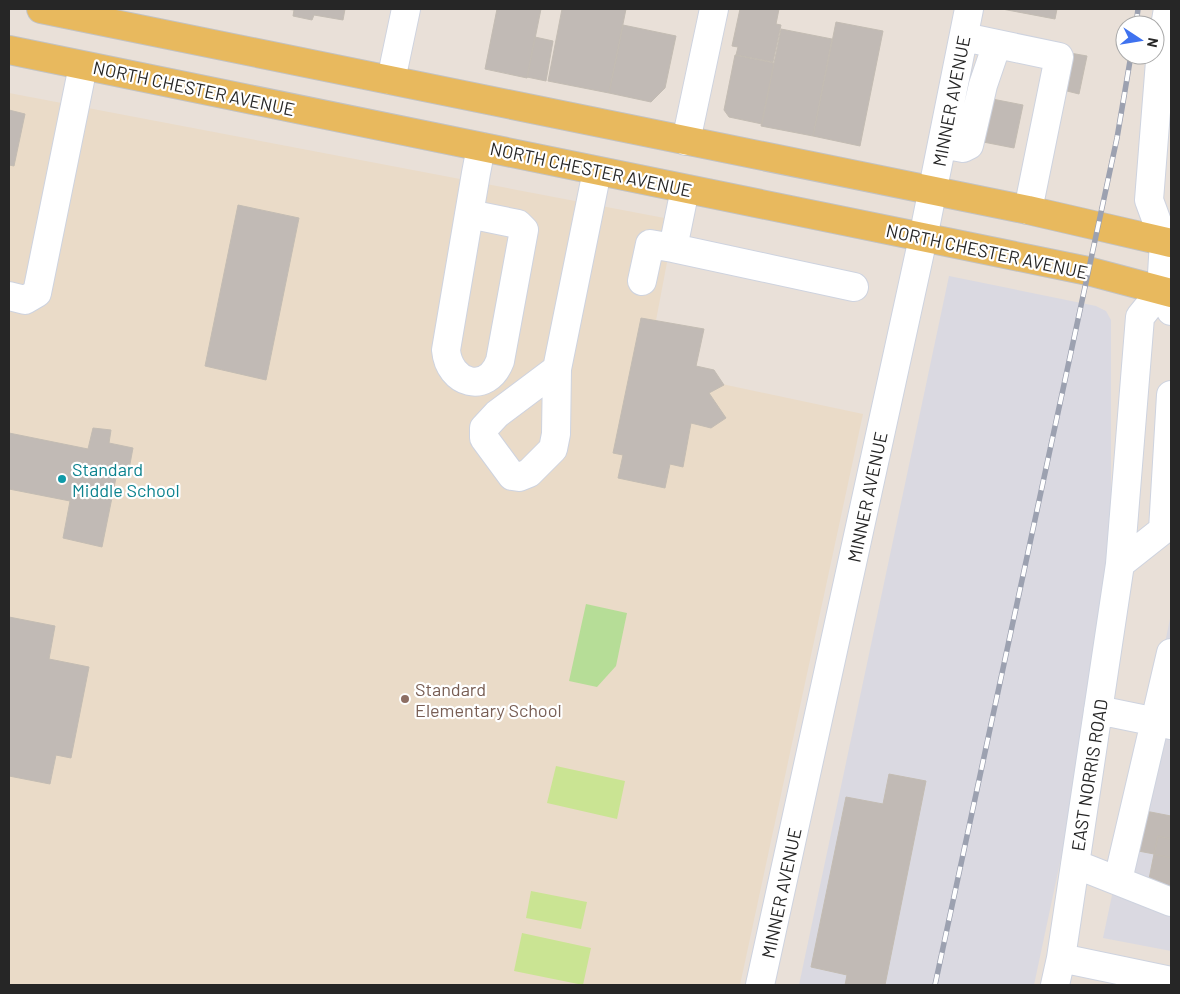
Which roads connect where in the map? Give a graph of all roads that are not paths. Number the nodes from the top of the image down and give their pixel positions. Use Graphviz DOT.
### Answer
graph roads {
  1 [pos="41,9"];
  2 [pos="406,9"];
  3 [pos="713,9"];
  4 [pos="969,9"];
  5 [pos="1168,9"];
  6 [pos="70,12"];
  7 [pos="964,37"];
  8 [pos="997,44"];
  9 [pos="9,50"];
  10 [pos="83,66"];
  11 [pos="391,80"];
  12 [pos="686,141"];
  13 [pos="942,144"];
  14 [pos="481,147"];
  15 [pos="597,171"];
  16 [pos="685,189"];
  17 [pos="932,191"];
  18 [pos="1028,210"];
  19 [pos="470,214"];
  20 [pos="923,238"];
  21 [pos="1169,238"];
  22 [pos="672,248"];
  23 [pos="642,281"];
  24 [pos="854,287"];
  25 [pos="9,296"];
  26 [pos="1168,298"];
  27 [pos="557,369"];
  28 [pos="1171,404"];
  29 [pos="1120,564"];
  30 [pos="1171,653"];
  31 [pos="1098,710"];
  32 [pos="1164,724"];
  33 [pos="1075,864"];
  34 [pos="1118,880"];
  35 [pos="1171,902"];
  36 [pos="1061,958"];
  37 [pos="1171,981"];
  38 [pos="760,985"];
  39 [pos="1055,985"];
  1 -- 6 [label="main road"];
  2 -- 11 [label="street"];
  3 -- 12 [label="street"];
  4 -- 7 [label="street, MINNER AVENUE"];
  5 -- 21 [label="street"];
  6 -- 11 [label="main road"];
  7 -- 8 [label="street"];
  7 -- 13 [label="street, MINNER AVENUE"];
  8 -- 13 [label="street"];
  8 -- 18 [label="street"];
  9 -- 10 [label="main road, NORTH CHESTER AVENUE"];
  10 -- 14 [label="main road, NORTH CHESTER AVENUE"];
  10 -- 25 [label="street"];
  11 -- 12 [label="main road"];
  12 -- 17 [label="main road"];
  13 -- 17 [label="street, MINNER AVENUE"];
  14 -- 15 [label="main road, NORTH CHESTER AVENUE"];
  14 -- 19 [label="street"];
  15 -- 16 [label="main road, NORTH CHESTER AVENUE"];
  15 -- 27 [label="street"];
  16 -- 20 [label="main road, NORTH CHESTER AVENUE"];
  16 -- 22 [label="street"];
  17 -- 18 [label="main road"];
  17 -- 20 [label="street, MINNER AVENUE"];
  18 -- 21 [label="main road"];
  19 -- 19 [label="street"];
  20 -- 26 [label="main road, NORTH CHESTER AVENUE"];
  20 -- 38 [label="street, MINNER AVENUE"];
  21 -- 26 [label="street"];
  22 -- 23 [label="street"];
  22 -- 24 [label="street"];
  26 -- 29 [label="street, EAST NORRIS ROAD"];
  28 -- 29 [label="street"];
  29 -- 31 [label="street, EAST NORRIS ROAD"];
  30 -- 32 [label="street"];
  31 -- 32 [label="street"];
  31 -- 33 [label="street, EAST NORRIS ROAD"];
  32 -- 34 [label="street"];
  33 -- 34 [label="street"];
  33 -- 36 [label="street, EAST NORRIS ROAD"];
  34 -- 35 [label="street"];
  36 -- 37 [label="street"];
  36 -- 39 [label="street, EAST NORRIS ROAD"];
}
